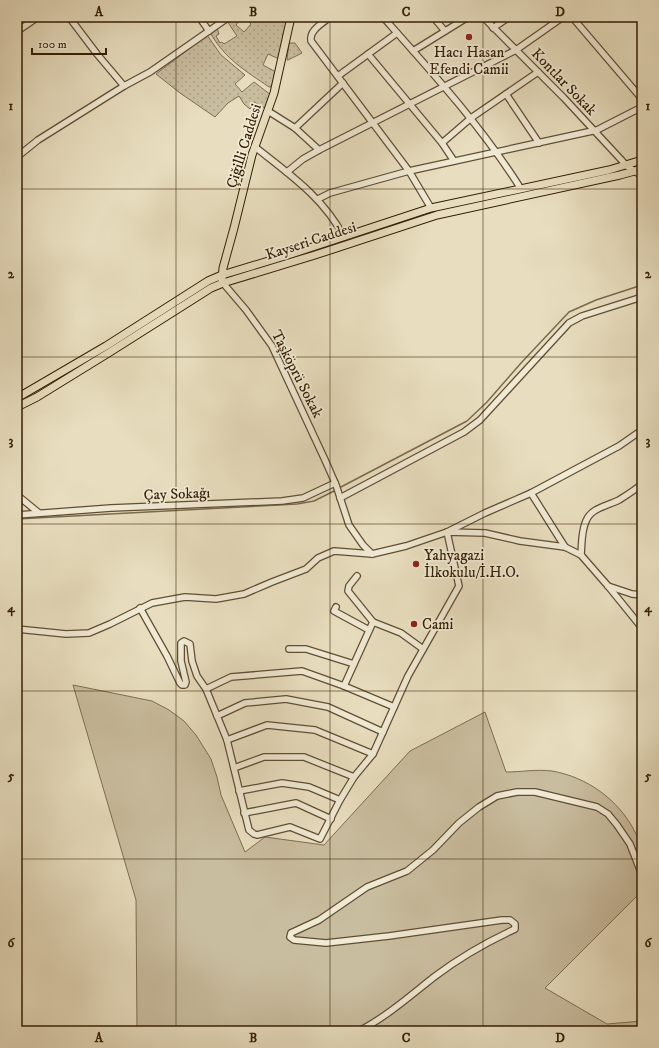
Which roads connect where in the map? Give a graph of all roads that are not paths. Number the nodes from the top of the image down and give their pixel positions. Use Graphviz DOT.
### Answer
graph roads {
  1 [pos="38,17"];
  2 [pos="69,17"];
  3 [pos="199,17"];
  4 [pos="230,17"];
  5 [pos="291,17"];
  6 [pos="330,17"];
  7 [pos="383,17"];
  8 [pos="433,17"];
  9 [pos="468,17"];
  10 [pos="483,17"];
  11 [pos="509,17"];
  12 [pos="563,17"];
  13 [pos="572,17"];
  14 [pos="493,28"];
  15 [pos="209,31"];
  16 [pos="445,31"];
  17 [pos="397,33"];
  18 [pos="17,34"];
  19 [pos="516,50"];
  20 [pos="413,51"];
  21 [pos="368,54"];
  22 [pos="538,72"];
  23 [pos="338,76"];
  24 [pos="343,83"];
  25 [pos="124,86"];
  26 [pos="444,87"];
  27 [pos="506,94"];
  28 [pos="642,99"];
  29 [pos="409,104"];
  30 [pos="642,107"];
  31 [pos="268,111"];
  32 [pos="471,118"];
  33 [pos="373,122"];
  34 [pos="295,128"];
  35 [pos="594,131"];
  36 [pos="442,143"];
  37 [pos="539,143"];
  38 [pos="255,147"];
  39 [pos="319,150"];
  40 [pos="497,153"];
  41 [pos="17,157"];
  42 [pos="642,160"];
  43 [pos="454,161"];
  44 [pos="627,166"];
  45 [pos="639,170"];
  46 [pos="409,171"];
  47 [pos="287,172"];
  48 [pos="642,176"];
  49 [pos="521,189"];
  50 [pos="318,199"];
  51 [pos="431,208"];
  52 [pos="344,237"];
  53 [pos="222,275"];
  54 [pos="223,283"];
  55 [pos="642,297"];
  56 [pos="17,398"];
  57 [pos="17,407"];
  58 [pos="642,430"];
  59 [pos="335,484"];
  60 [pos="642,484"];
  61 [pos="531,493"];
  62 [pos="17,495"];
  63 [pos="340,498"];
  64 [pos="39,514"];
  65 [pos="17,515"];
  66 [pos="447,532"];
  67 [pos="565,547"];
  68 [pos="372,554"];
  69 [pos="581,555"];
  70 [pos="357,576"];
  71 [pos="608,586"];
  72 [pos="642,595"];
  73 [pos="336,607"];
  74 [pos="140,608"];
  75 [pos="373,622"];
  76 [pos="642,628"];
  77 [pos="17,629"];
  78 [pos="370,630"];
  79 [pos="290,649"];
  80 [pos="423,649"];
  81 [pos="354,664"];
  82 [pos="344,686"];
  83 [pos="206,689"];
  84 [pos="394,707"];
  85 [pos="217,716"];
  86 [pos="383,732"];
  87 [pos="227,740"];
  88 [pos="373,754"];
  89 [pos="234,768"];
  90 [pos="354,777"];
  91 [pos="239,791"];
  92 [pos="340,800"];
  93 [pos="244,813"];
  94 [pos="330,819"];
  95 [pos="642,875"];
  96 [pos="359,1031"];
  1 -- 18 [label="street"];
  2 -- 25 [label="street"];
  3 -- 15 [label="street"];
  4 -- 15 [label="street"];
  5 -- 31 [label="main road, Çiğilli Caddesi"];
  6 -- 23 [label="street"];
  7 -- 17 [label="street"];
  8 -- 16 [label="street"];
  9 -- 16 [label="street"];
  10 -- 14 [label="street, Kontlar Sokak"];
  11 -- 14 [label="street"];
  12 -- 19 [label="street"];
  13 -- 28 [label="street"];
  14 -- 19 [label="street, Kontlar Sokak"];
  15 -- 25 [label="street"];
  16 -- 20 [label="street"];
  17 -- 20 [label="street"];
  17 -- 21 [label="street"];
  19 -- 22 [label="street, Kontlar Sokak"];
  19 -- 26 [label="street"];
  20 -- 26 [label="street"];
  21 -- 23 [label="street"];
  21 -- 29 [label="street"];
  22 -- 27 [label="street"];
  22 -- 35 [label="street, Kontlar Sokak"];
  23 -- 24 [label="street"];
  24 -- 33 [label="street"];
  24 -- 34 [label="street"];
  25 -- 41 [label="street"];
  26 -- 29 [label="street"];
  26 -- 32 [label="street"];
  27 -- 32 [label="street"];
  27 -- 37 [label="street"];
  29 -- 33 [label="street"];
  29 -- 36 [label="street"];
  30 -- 35 [label="street"];
  31 -- 34 [label="street"];
  31 -- 38 [label="main road, Çiğilli Caddesi"];
  32 -- 36 [label="street"];
  32 -- 40 [label="street"];
  33 -- 39 [label="street"];
  33 -- 46 [label="street"];
  34 -- 39 [label="street"];
  35 -- 37 [label="street"];
  35 -- 44 [label="street, Kontlar Sokak"];
  36 -- 43 [label="street"];
  37 -- 40 [label="street"];
  38 -- 47 [label="street"];
  38 -- 53 [label="main road, Çiğilli Caddesi"];
  39 -- 47 [label="street"];
  40 -- 43 [label="street"];
  40 -- 49 [label="street"];
  42 -- 44 [label="main road, Kayseri Caddesi"];
  43 -- 46 [label="street"];
  44 -- 45 [label="street, Kontlar Sokak"];
  44 -- 49 [label="main road, Kayseri Caddesi"];
  45 -- 48 [label="street, Kontlar Sokak"];
  45 -- 54 [label="main road, Kayseri Caddesi"];
  46 -- 50 [label="street"];
  46 -- 51 [label="street"];
  47 -- 50 [label="street"];
  49 -- 51 [label="main road, Kayseri Caddesi"];
  50 -- 52 [label="street"];
  51 -- 52 [label="main road, Kayseri Caddesi"];
  52 -- 53 [label="main road, Kayseri Caddesi"];
  53 -- 54 [label="main road, Çiğilli Caddesi"];
  53 -- 56 [label="main road, Kayseri Caddesi"];
  54 -- 57 [label="main road, Kayseri Caddesi"];
  54 -- 59 [label="street, Taşköprü Sokak"];
  55 -- 63 [label="street"];
  58 -- 61 [label="street"];
  59 -- 63 [label="street, Taşköprü Sokak"];
  59 -- 64 [label="street, Çay Sokağı"];
  60 -- 69 [label="street"];
  61 -- 66 [label="street"];
  61 -- 67 [label="street"];
  62 -- 64 [label="street"];
  63 -- 68 [label="street, Taşköprü Sokak"];
  64 -- 65 [label="street, Çay Sokağı"];
  66 -- 67 [label="street"];
  66 -- 68 [label="street"];
  66 -- 80 [label="street"];
  67 -- 69 [label="street"];
  68 -- 74 [label="street"];
  69 -- 71 [label="street"];
  70 -- 75 [label="street"];
  71 -- 72 [label="street"];
  71 -- 76 [label="street"];
  73 -- 78 [label="street"];
  74 -- 77 [label="street"];
  74 -- 83 [label="street"];
  75 -- 78 [label="street"];
  75 -- 80 [label="street"];
  78 -- 81 [label="street"];
  79 -- 81 [label="street"];
  80 -- 84 [label="street"];
  81 -- 82 [label="street"];
  82 -- 83 [label="street"];
  82 -- 84 [label="street"];
  83 -- 85 [label="street"];
  84 -- 86 [label="street"];
  85 -- 86 [label="street"];
  85 -- 87 [label="street"];
  86 -- 88 [label="street"];
  87 -- 88 [label="street"];
  87 -- 89 [label="street"];
  88 -- 90 [label="street"];
  89 -- 90 [label="street"];
  89 -- 91 [label="street"];
  90 -- 92 [label="street"];
  91 -- 92 [label="street"];
  91 -- 93 [label="street"];
  92 -- 94 [label="street"];
  93 -- 94 [label="street"];
  93 -- 94 [label="street"];
  95 -- 96 [label="street"];
}
